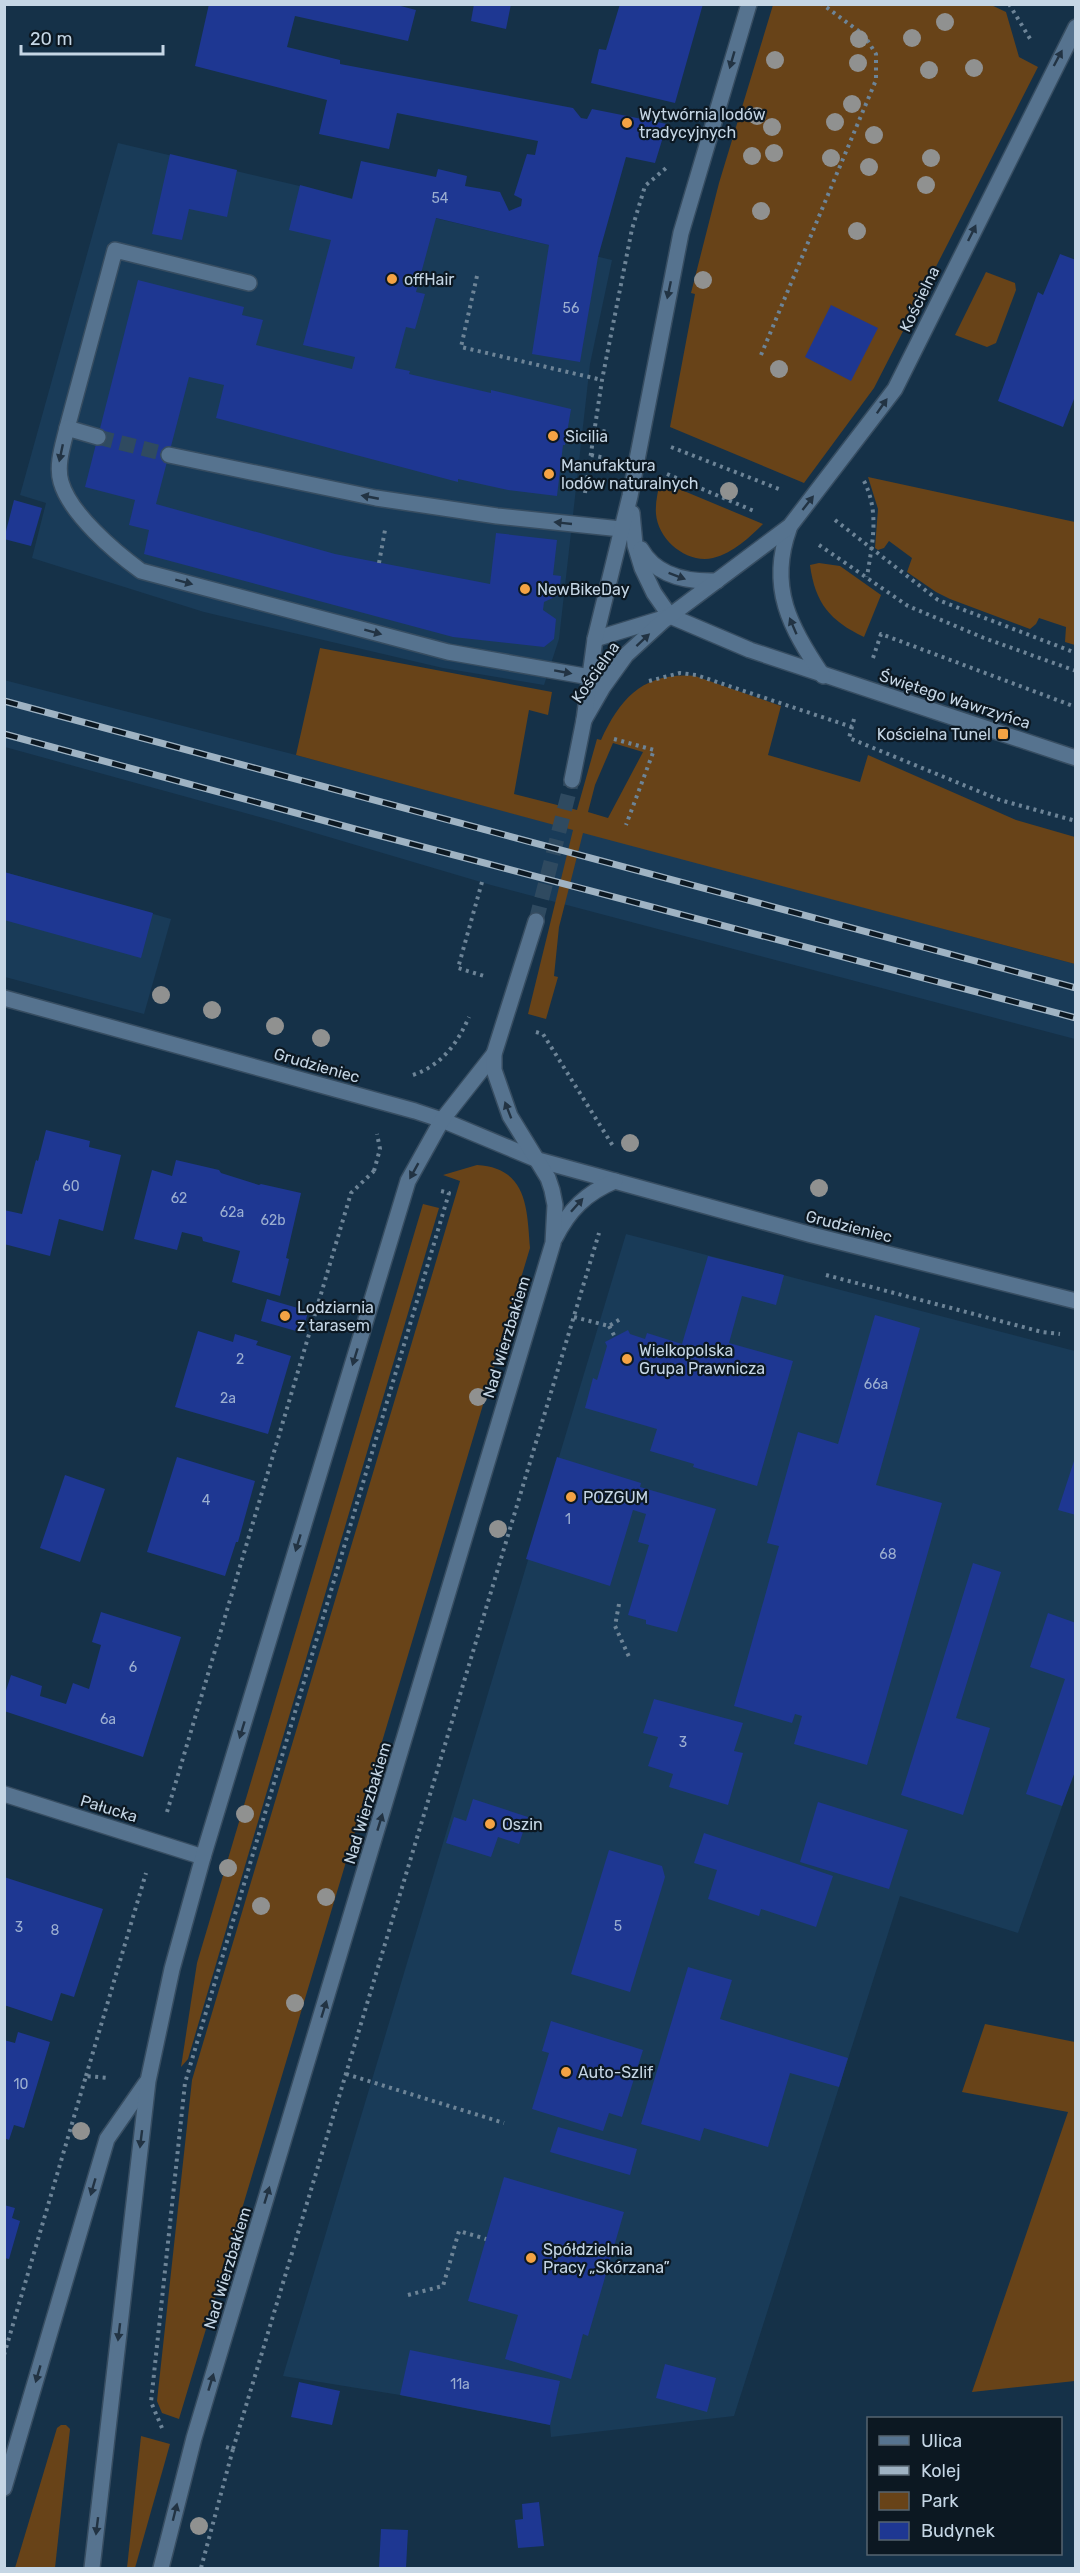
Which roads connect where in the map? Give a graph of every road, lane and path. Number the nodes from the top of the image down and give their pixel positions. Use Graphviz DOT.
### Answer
graph roads {
  1 [pos="749,4"];
  2 [pos="822,4"];
  3 [pos="1009,4"];
  4 [pos="1076,27"];
  5 [pos="1057,61"];
  6 [pos="668,165"];
  7 [pos="477,276"];
  8 [pos="249,283"];
  9 [pos="761,355"];
  10 [pos="602,380"];
  11 [pos="67,428"];
  12 [pos="595,430"];
  13 [pos="98,437"];
  14 [pos="641,437"];
  15 [pos="169,455"];
  16 [pos="591,455"];
  17 [pos="635,465"];
  18 [pos="860,474"];
  19 [pos="630,496"];
  20 [pos="809,502"];
  21 [pos="632,513"];
  22 [pos="581,525"];
  23 [pos="790,526"];
  24 [pos="621,529"];
  25 [pos="871,550"];
  26 [pos="867,577"];
  27 [pos="717,581"];
  28 [pos="670,616"];
  29 [pos="595,639"];
  30 [pos="1076,653"];
  31 [pos="1076,671"];
  32 [pos="823,676"];
  33 [pos="590,677"];
  34 [pos="643,684"];
  35 [pos="584,720"];
  36 [pos="852,727"];
  37 [pos="612,738"];
  38 [pos="1076,758"];
  39 [pos="572,780"];
  40 [pos="626,825"];
  41 [pos="482,882"];
  42 [pos="536,921"];
  43 [pos="490,978"];
  44 [pos="4,998"];
  45 [pos="494,1054"];
  46 [pos="442,1120"];
  47 [pos="538,1160"];
  48 [pos="408,1181"];
  49 [pos="615,1181"];
  50 [pos="553,1243"];
  51 [pos="1076,1301"];
  52 [pos="574,1317"];
  53 [pos="622,1318"];
  54 [pos="609,1326"];
  55 [pos="615,1337"];
  56 [pos="619,1604"];
  57 [pos="630,1659"];
  58 [pos="4,1794"];
  59 [pos="156,1842"];
  60 [pos="203,1857"];
  61 [pos="346,2074"];
  62 [pos="86,2076"];
  63 [pos="148,2080"];
  64 [pos="504,2123"];
  65 [pos="486,2239"];
  66 [pos="408,2295"];
  67 [pos="194,2438"];
  68 [pos="4,2488"];
  69 [pos="92,2568"];
  70 [pos="161,2568"];
  1 -- 14 [label="street, Kościelna, one-way"];
  2 -- 9 [label="path"];
  3 -- 5 [label="path"];
  5 -- 4 [label="street, Kościelna, one-way"];
  20 -- 5 [label="street, Kościelna, one-way"];
  6 -- 10 [label="path"];
  7 -- 10 [label="path"];
  8 -- 11 [label="street"];
  10 -- 12 [label="path"];
  11 -- 13 [label="street"];
  11 -- 33 [label="street, one-way"];
  12 -- 14 [label="path"];
  12 -- 16 [label="path"];
  14 -- 17 [label="street, Kościelna"];
  14 -- 20 [label="path"];
  22 -- 15 [label="street, one-way"];
  16 -- 17 [label="path"];
  16 -- 22 [label="path"];
  17 -- 19 [label="street, Kościelna"];
  17 -- 23 [label="path"];
  18 -- 25 [label="path"];
  19 -- 21 [label="street"];
  19 -- 24 [label="street, Kościelna"];
  23 -- 20 [label="street, Kościelna, one-way"];
  20 -- 25 [label="path"];
  21 -- 27 [label="street, one-way"];
  21 -- 28 [label="street"];
  22 -- 24 [label="street"];
  23 -- 26 [label="path"];
  23 -- 27 [label="street, Kościelna"];
  32 -- 23 [label="street, one-way"];
  24 -- 29 [label="street, Kościelna"];
  25 -- 26 [label="path"];
  25 -- 30 [label="path"];
  26 -- 31 [label="path"];
  27 -- 28 [label="street, Kościelna"];
  28 -- 29 [label="street"];
  28 -- 32 [label="street, Świętego Wawrzyńca"];
  35 -- 28 [label="street, Kościelna, one-way"];
  29 -- 33 [label="street, Kościelna"];
  32 -- 38 [label="street, Świętego Wawrzyńca"];
  33 -- 35 [label="street, Kościelna"];
  34 -- 36 [label="path"];
  35 -- 39 [label="street"];
  37 -- 40 [label="path"];
  41 -- 43 [label="path"];
  42 -- 45 [label="street, Nad Wierzbakiem"];
  44 -- 46 [label="street, Grudzieniec"];
  45 -- 46 [label="street, Nad Wierzbakiem"];
  47 -- 45 [label="street, Nad Wierzbakiem, one-way"];
  46 -- 47 [label="street, Grudzieniec"];
  46 -- 48 [label="street, Nad Wierzbakiem, one-way"];
  47 -- 49 [label="street, Grudzieniec"];
  47 -- 50 [label="street, Nad Wierzbakiem"];
  48 -- 59 [label="path"];
  48 -- 60 [label="street, Nad Wierzbakiem, one-way"];
  48 -- 67 [label="path"];
  50 -- 49 [label="street, one-way"];
  49 -- 51 [label="street, Grudzieniec"];
  67 -- 50 [label="street, Nad Wierzbakiem, one-way"];
  52 -- 54 [label="path"];
  53 -- 54 [label="path"];
  54 -- 55 [label="path"];
  56 -- 57 [label="path"];
  58 -- 59 [label="street, Pałucka"];
  59 -- 60 [label="street, Pałucka"];
  59 -- 62 [label="path"];
  60 -- 63 [label="street, Nad Wierzbakiem"];
  61 -- 64 [label="path"];
  63 -- 68 [label="street, Nad Wierzbakiem, one-way"];
  63 -- 69 [label="street, Nad Wierzbakiem, one-way"];
  65 -- 66 [label="path"];
  70 -- 67 [label="street, Nad Wierzbakiem, one-way"];
}
